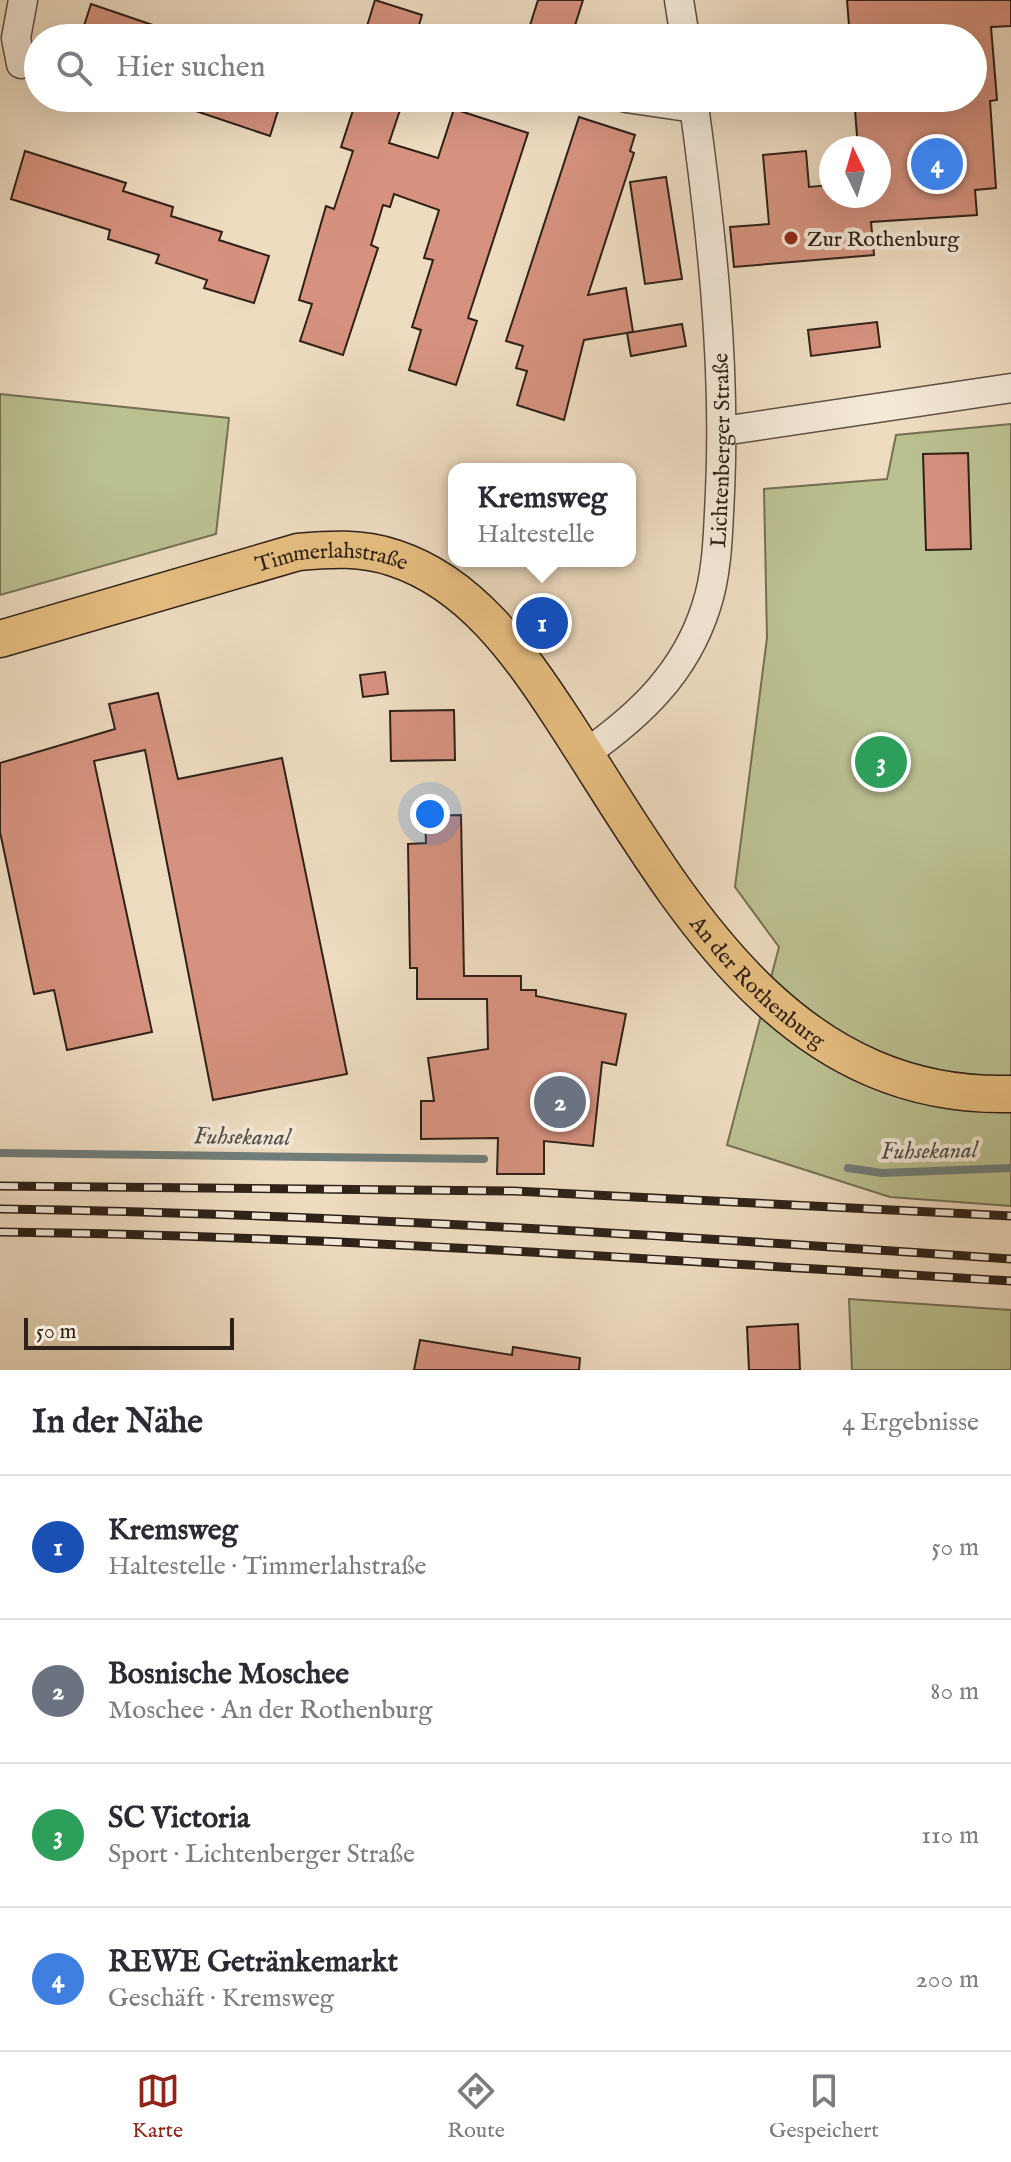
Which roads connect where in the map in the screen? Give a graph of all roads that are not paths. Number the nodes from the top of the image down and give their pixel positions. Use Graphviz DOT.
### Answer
graph roads {
  1 [pos="23,0"];
  2 [pos="679,0"];
  3 [pos="683,24"];
  4 [pos="21,64"];
  5 [pos="695,112"];
  6 [pos="1011,388"];
  7 [pos="723,431"];
  8 [pos="0,639"];
  9 [pos="585,754"];
  10 [pos="1011,1094"];
  1 -- 4 [label="street"];
  2 -- 3 [label="street"];
  5 -- 7 [label="street, Lichtenberger Straße"];
  6 -- 7 [label="street"];
  7 -- 9 [label="street, Lichtenberger Straße"];
  8 -- 9 [label="main road, Timmerlahstraße"];
  9 -- 10 [label="main road, An der Rothenburg"];
}
